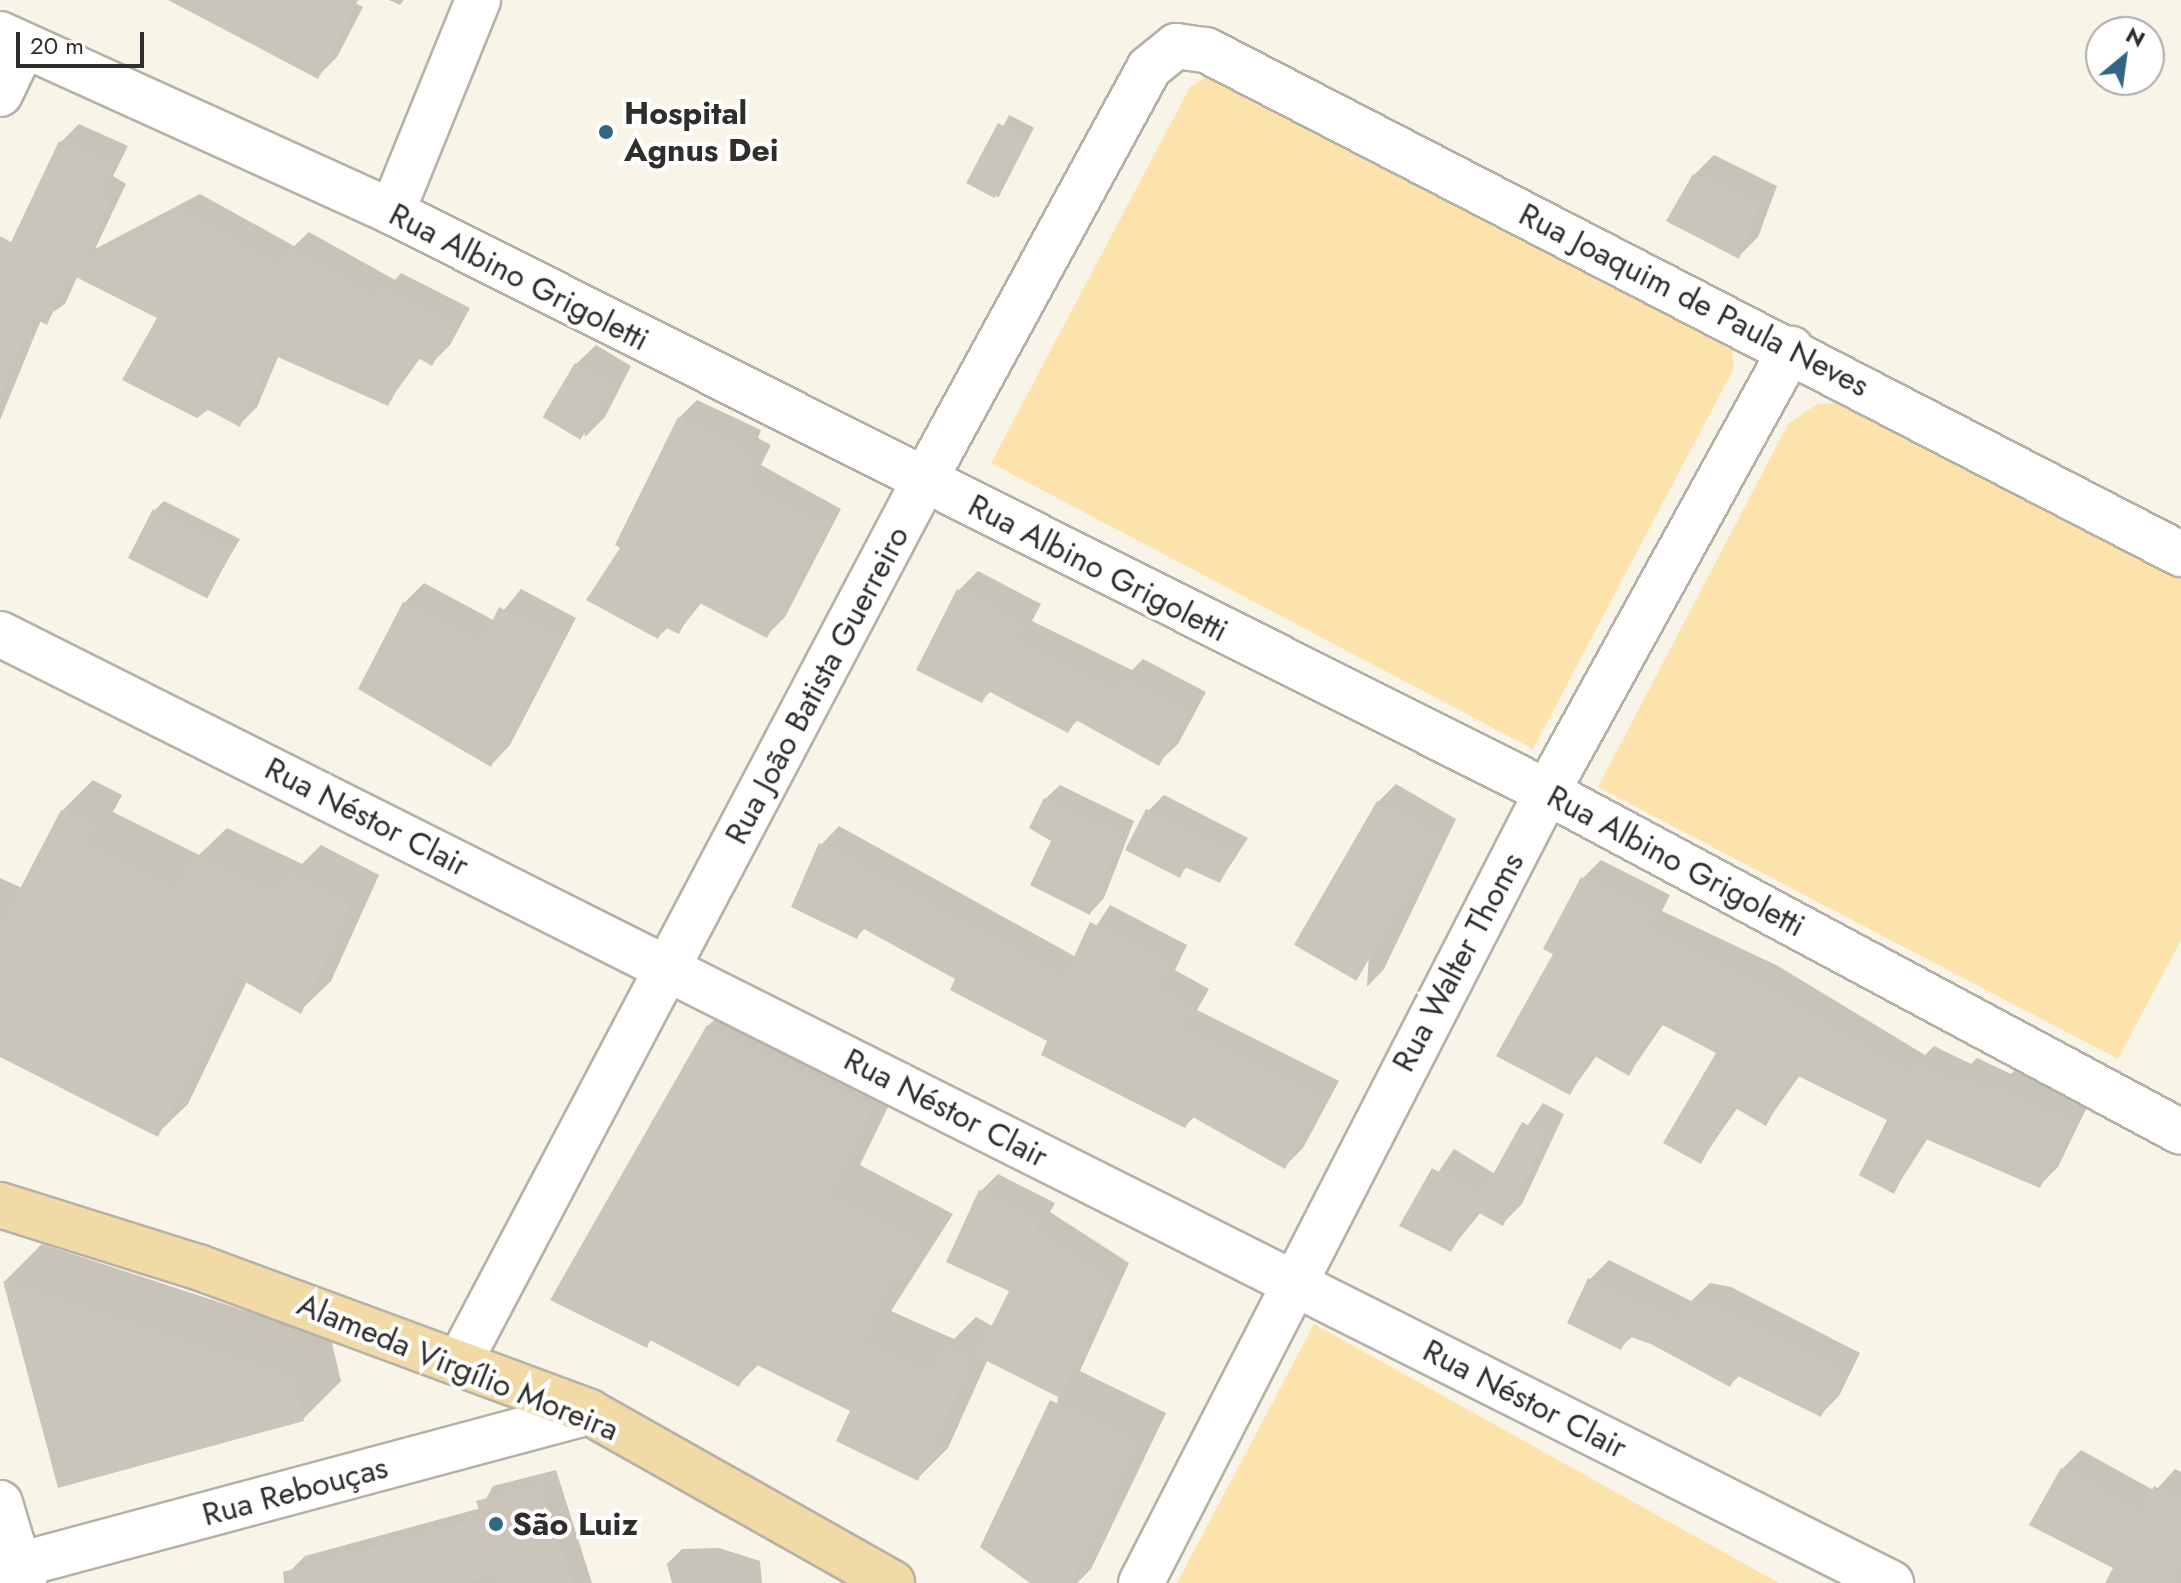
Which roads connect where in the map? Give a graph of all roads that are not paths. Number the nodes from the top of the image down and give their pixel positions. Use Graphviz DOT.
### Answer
graph roads {
  1 [pos="478,0"];
  2 [pos="11,40"];
  3 [pos="1206,50"];
  4 [pos="0,94"];
  5 [pos="392,212"];
  6 [pos="1791,349"];
  7 [pos="924,481"];
  8 [pos="2181,554"];
  9 [pos="0,634"];
  10 [pos="1547,792"];
  11 [pos="669,968"];
  12 [pos="2181,1132"];
  13 [pos="0,1205"];
  14 [pos="1290,1281"];
  15 [pos="459,1363"];
  16 [pos="589,1412"];
  17 [pos="0,1503"];
  18 [pos="14,1573"];
  19 [pos="892,1583"];
  20 [pos="1141,1583"];
  21 [pos="1891,1583"];
  1 -- 5 [label="street"];
  2 -- 4 [label="street"];
  2 -- 5 [label="street, Rua Albino Grigoletti"];
  3 -- 6 [label="street, Rua Joaquim de Paula Neves"];
  3 -- 7 [label="street, Rua João Batista Guerreiro"];
  5 -- 7 [label="street, Rua Albino Grigoletti"];
  6 -- 8 [label="street, Rua Joaquim de Paula Neves"];
  6 -- 10 [label="street, Rua Walter Thoms"];
  7 -- 10 [label="street, Rua Albino Grigoletti"];
  7 -- 11 [label="street, Rua João Batista Guerreiro"];
  9 -- 11 [label="street, Rua Néstor Clair"];
  10 -- 12 [label="street, Rua Albino Grigoletti"];
  10 -- 14 [label="street, Rua Walter Thoms"];
  11 -- 14 [label="street, Rua Néstor Clair"];
  11 -- 15 [label="street, Rua João Batista Guerreiro"];
  13 -- 15 [label="main road, Alameda Virgílio Moreira"];
  14 -- 20 [label="street, Rua Walter Thoms"];
  14 -- 21 [label="street, Rua Néstor Clair"];
  15 -- 16 [label="main road, Alameda Virgílio Moreira"];
  16 -- 18 [label="street, Rua Rebouças"];
  16 -- 19 [label="main road, Alameda Virgílio Moreira"];
  17 -- 18 [label="street"];
}
